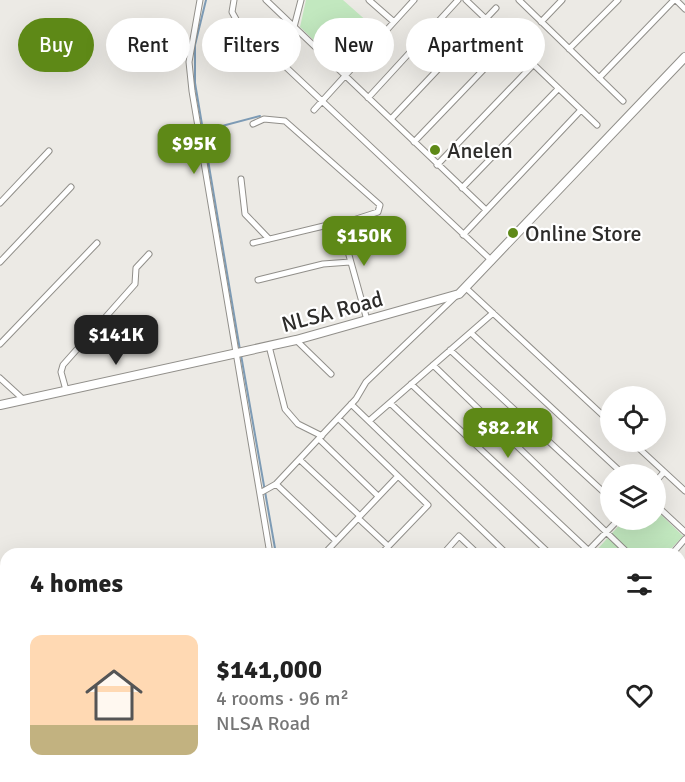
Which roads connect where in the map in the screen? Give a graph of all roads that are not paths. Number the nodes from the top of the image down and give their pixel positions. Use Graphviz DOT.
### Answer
graph roads {
  1 [pos="200,0"];
  2 [pos="234,0"];
  3 [pos="266,0"];
  4 [pos="301,0"];
  5 [pos="369,0"];
  6 [pos="414,0"];
  7 [pos="458,0"];
  8 [pos="466,0"];
  9 [pos="519,0"];
  10 [pos="562,0"];
  11 [pos="618,0"];
  12 [pos="675,0"];
  13 [pos="496,8"];
  14 [pos="685,9"];
  15 [pos="285,18"];
  16 [pos="296,18"];
  17 [pos="389,18"];
  18 [pos="486,18"];
  19 [pos="537,18"];
  20 [pos="545,18"];
  21 [pos="394,22"];
  22 [pos="545,26"];
  23 [pos="301,34"];
  24 [pos="569,49"];
  25 [pos="685,57"];
  26 [pos="349,72"];
  27 [pos="435,72"];
  28 [pos="481,72"];
  29 [pos="526,72"];
  30 [pos="538,72"];
  31 [pos="345,76"];
  32 [pos="599,78"];
  33 [pos="558,90"];
  34 [pos="368,98"];
  35 [pos="322,101"];
  36 [pos="623,101"];
  37 [pos="314,110"];
  38 [pos="580,111"];
  39 [pos="391,119"];
  40 [pos="253,123"];
  41 [pos="597,125"];
  42 [pos="414,142"];
  43 [pos="50,151"];
  44 [pos="437,165"];
  45 [pos="241,179"];
  46 [pos="71,187"];
  47 [pos="462,188"];
  48 [pos="0,203"];
  49 [pos="486,210"];
  50 [pos="342,230"];
  51 [pos="463,235"];
  52 [pos="269,238"];
  53 [pos="97,243"];
  54 [pos="253,243"];
  55 [pos="149,254"];
  56 [pos="492,261"];
  57 [pos="0,262"];
  58 [pos="351,262"];
  59 [pos="258,280"];
  60 [pos="462,291"];
  61 [pos="493,313"];
  62 [pos="367,320"];
  63 [pos="471,333"];
  64 [pos="296,340"];
  65 [pos="0,344"];
  66 [pos="269,346"];
  67 [pos="450,350"];
  68 [pos="238,352"];
  69 [pos="433,365"];
  70 [pos="331,374"];
  71 [pos="0,378"];
  72 [pos="411,384"];
  73 [pos="66,390"];
  74 [pos="24,399"];
  75 [pos="390,403"];
  76 [pos="351,404"];
  77 [pos="0,405"];
  78 [pos="600,413"];
  79 [pos="338,418"];
  80 [pos="369,421"];
  81 [pos="320,437"];
  82 [pos="643,452"];
  83 [pos="300,460"];
  84 [pos="611,464"];
  85 [pos="655,464"];
  86 [pos="666,474"];
  87 [pos="398,476"];
  88 [pos="276,484"];
  89 [pos="600,489"];
  90 [pos="265,492"];
  91 [pos="685,492"];
  92 [pos="378,496"];
  93 [pos="666,514"];
  94 [pos="359,517"];
  95 [pos="607,532"];
  96 [pos="685,532"];
  97 [pos="336,541"];
  98 [pos="388,546"];
  99 [pos="270,548"];
  100 [pos="330,548"];
  101 [pos="448,548"];
  102 [pos="472,548"];
  103 [pos="501,548"];
  104 [pos="544,548"];
  105 [pos="583,548"];
  106 [pos="591,548"];
  107 [pos="623,548"];
  1 -- 68 [label="street"];
  2 -- 35 [label="street"];
  3 -- 15 [label="street"];
  4 -- 16 [label="street"];
  5 -- 17 [label="street"];
  6 -- 21 [label="street"];
  7 -- 34 [label="street"];
  8 -- 18 [label="street"];
  9 -- 19 [label="street"];
  10 -- 20 [label="street"];
  11 -- 24 [label="street"];
  12 -- 14 [label="street"];
  12 -- 32 [label="street"];
  13 -- 18 [label="street"];
  22 -- 24 [label="street"];
  23 -- 31 [label="street"];
  24 -- 32 [label="street"];
  25 -- 56 [label="main road"];
  26 -- 31 [label="street"];
  27 -- 39 [label="street"];
  28 -- 42 [label="street"];
  29 -- 44 [label="street"];
  30 -- 33 [label="street"];
  31 -- 34 [label="street"];
  31 -- 35 [label="street"];
  32 -- 36 [label="street"];
  33 -- 38 [label="street"];
  33 -- 47 [label="street"];
  34 -- 39 [label="street"];
  35 -- 37 [label="street"];
  35 -- 51 [label="street"];
  38 -- 41 [label="street"];
  38 -- 49 [label="street"];
  39 -- 42 [label="street"];
  40 -- 50 [label="street"];
  42 -- 44 [label="street"];
  43 -- 48 [label="street"];
  44 -- 47 [label="street"];
  45 -- 52 [label="street"];
  46 -- 57 [label="street"];
  47 -- 49 [label="street"];
  49 -- 51 [label="street"];
  50 -- 52 [label="street"];
  50 -- 58 [label="street"];
  51 -- 56 [label="street"];
  52 -- 54 [label="street"];
  53 -- 65 [label="street"];
  55 -- 73 [label="street"];
  56 -- 60 [label="main road"];
  58 -- 59 [label="street"];
  58 -- 62 [label="street"];
  60 -- 61 [label="street"];
  60 -- 62 [label="main road, NLSA Road"];
  60 -- 76 [label="street"];
  61 -- 63 [label="street"];
  61 -- 78 [label="street"];
  62 -- 64 [label="main road, NLSA Road"];
  63 -- 67 [label="street"];
  63 -- 84 [label="street"];
  64 -- 66 [label="main road, NLSA Road"];
  64 -- 70 [label="street"];
  66 -- 68 [label="main road, NLSA Road"];
  66 -- 81 [label="street"];
  67 -- 69 [label="street"];
  67 -- 89 [label="street"];
  68 -- 73 [label="main road, NLSA Road"];
  68 -- 90 [label="street"];
  69 -- 72 [label="street"];
  69 -- 95 [label="street"];
  71 -- 74 [label="street"];
  72 -- 75 [label="street"];
  72 -- 105 [label="street"];
  73 -- 74 [label="main road, NLSA Road"];
  74 -- 77 [label="main road, NLSA Road"];
  75 -- 80 [label="street"];
  75 -- 104 [label="street"];
  76 -- 79 [label="street"];
  76 -- 80 [label="street"];
  79 -- 81 [label="street"];
  79 -- 87 [label="street"];
  80 -- 103 [label="street"];
  81 -- 83 [label="street"];
  81 -- 92 [label="street"];
  82 -- 85 [label="street"];
  83 -- 88 [label="street"];
  83 -- 94 [label="street"];
  86 -- 91 [label="street"];
  87 -- 92 [label="street"];
  87 -- 98 [label="street"];
  88 -- 90 [label="street"];
  88 -- 97 [label="street"];
  90 -- 99 [label="street"];
  92 -- 94 [label="street"];
  93 -- 96 [label="street"];
  94 -- 97 [label="street"];
  94 -- 98 [label="street"];
  95 -- 106 [label="street"];
  95 -- 107 [label="street"];
  97 -- 100 [label="street"];
  101 -- 102 [label="street"];
}
